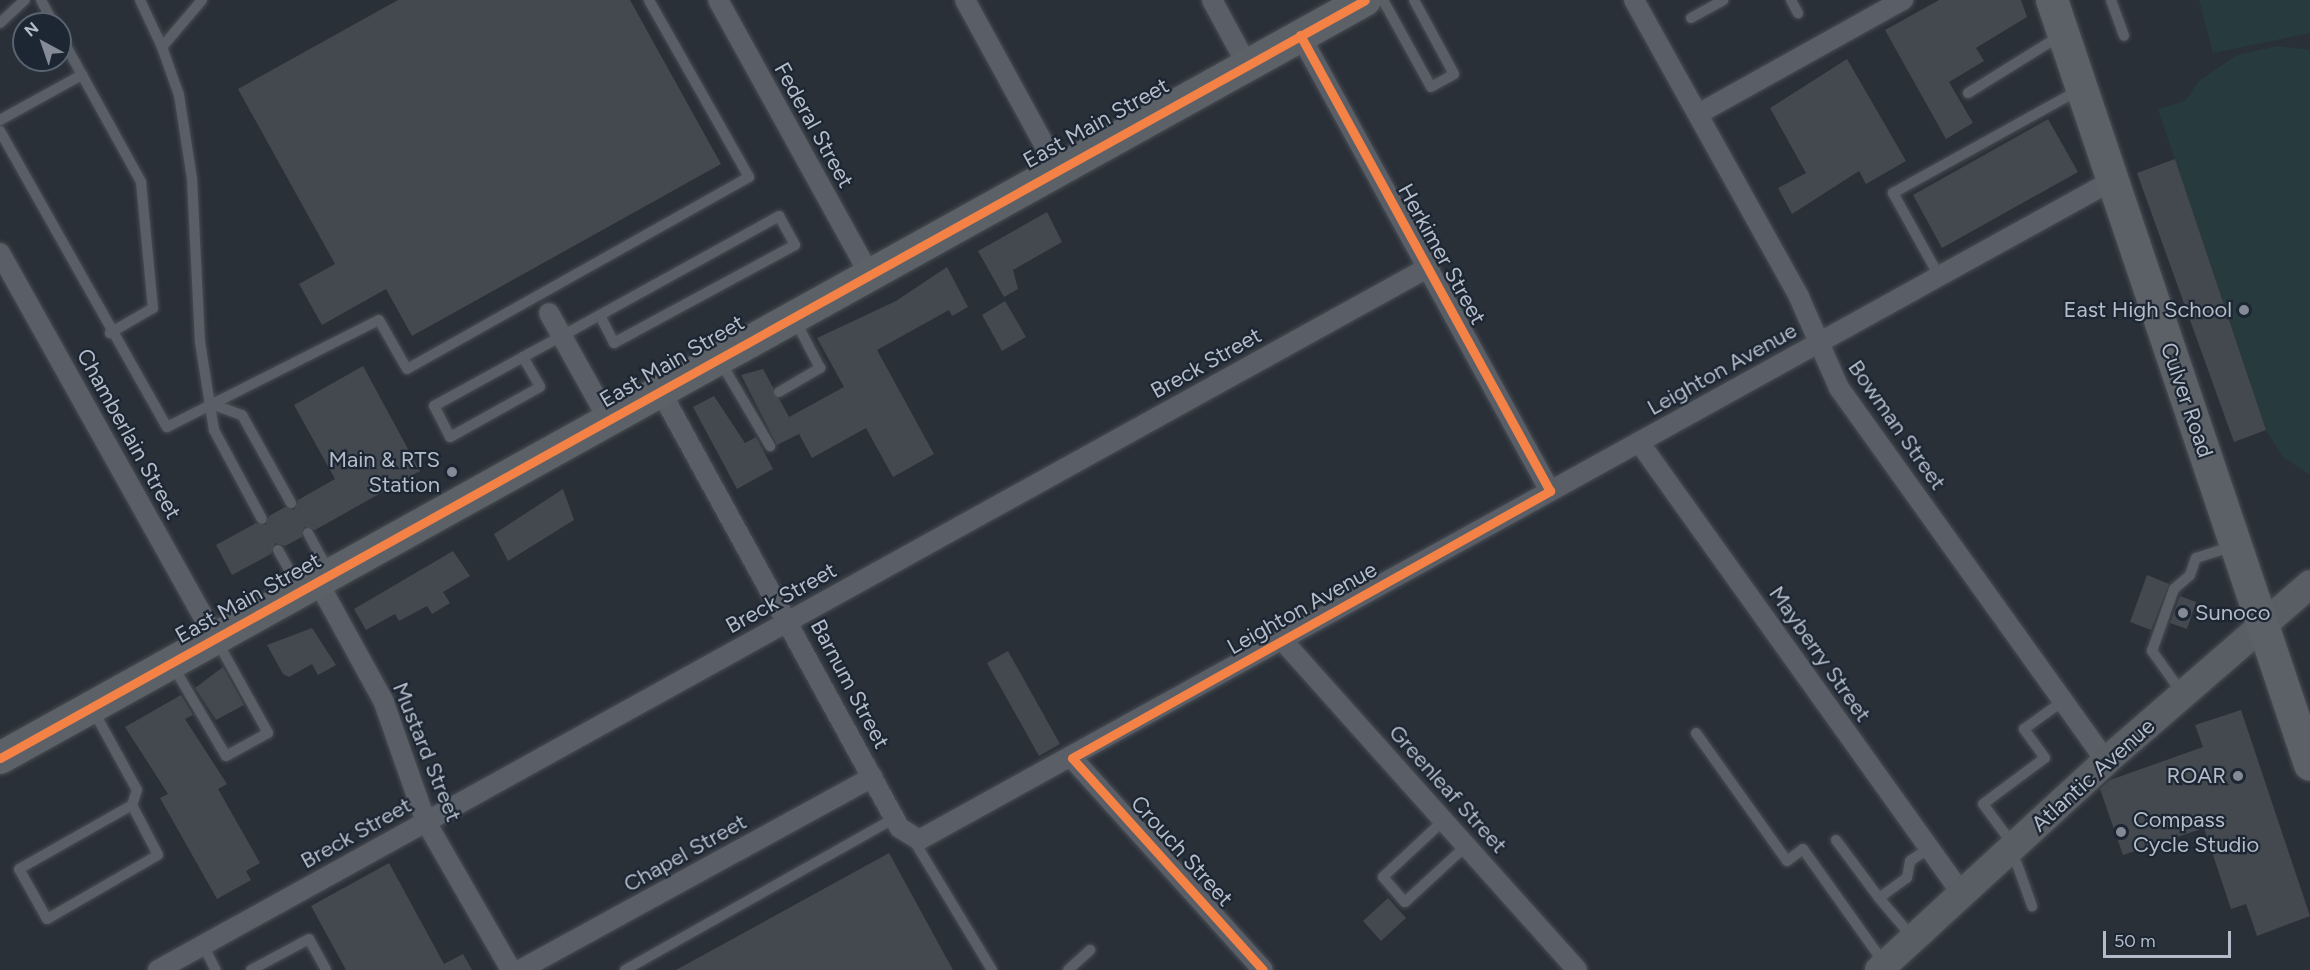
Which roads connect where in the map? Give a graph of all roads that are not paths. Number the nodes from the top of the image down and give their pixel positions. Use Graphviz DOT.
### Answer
graph roads {
  1 [pos="25,0"];
  2 [pos="140,0"];
  3 [pos="202,0"];
  4 [pos="649,0"];
  5 [pos="718,0"];
  6 [pos="965,0"];
  7 [pos="1212,0"];
  8 [pos="1383,0"];
  9 [pos="1414,0"];
  10 [pos="1634,0"];
  11 [pos="1723,0"];
  12 [pos="1791,0"];
  13 [pos="1903,0"];
  14 [pos="2052,0"];
  15 [pos="2111,0"];
  16 [pos="1347,4"];
  17 [pos="1798,13"];
  18 [pos="1690,18"];
  19 [pos="0,23"];
  20 [pos="2063,34"];
  21 [pos="1299,35"];
  22 [pos="2124,36"];
  23 [pos="162,47"];
  24 [pos="72,57"];
  25 [pos="1246,63"];
  26 [pos="82,75"];
  27 [pos="2082,88"];
  28 [pos="1968,93"];
  29 [pos="1698,114"];
  30 [pos="0,120"];
  31 [pos="0,131"];
  32 [pos="1057,168"];
  33 [pos="2113,180"];
  34 [pos="0,253"];
  35 [pos="1427,268"];
  36 [pos="868,273"];
  37 [pos="1940,276"];
  38 [pos="539,295"];
  39 [pos="549,313"];
  40 [pos="792,314"];
  41 [pos="600,315"];
  42 [pos="110,333"];
  43 [pos="561,336"];
  44 [pos="1818,343"];
  45 [pos="523,357"];
  46 [pos="719,359"];
  47 [pos="661,392"];
  48 [pos="779,392"];
  49 [pos="214,405"];
  50 [pos="609,421"];
  51 [pos="1640,442"];
  52 [pos="770,446"];
  53 [pos="1550,491"];
  54 [pos="291,503"];
  55 [pos="262,519"];
  56 [pos="308,533"];
  57 [pos="2236,545"];
  58 [pos="278,550"];
  59 [pos="316,583"];
  60 [pos="2310,584"];
  61 [pos="789,621"];
  62 [pos="2262,624"];
  63 [pos="216,639"];
  64 [pos="1282,641"];
  65 [pos="172,663"];
  66 [pos="2182,693"];
  67 [pos="2063,701"];
  68 [pos="91,707"];
  69 [pos="1696,733"];
  70 [pos="0,757"];
  71 [pos="1072,758"];
  72 [pos="2106,761"];
  73 [pos="2310,765"];
  74 [pos="873,777"];
  75 [pos="132,805"];
  76 [pos="895,818"];
  77 [pos="1443,821"];
  78 [pos="426,822"];
  79 [pos="913,839"];
  80 [pos="1836,840"];
  81 [pos="1466,846"];
  82 [pos="1929,848"];
  83 [pos="2010,850"];
  84 [pos="1962,894"];
  85 [pos="1879,898"];
  86 [pos="2032,906"];
  87 [pos="1914,939"];
  88 [pos="203,945"];
  89 [pos="1090,950"];
  90 [pos="1882,967"];
  91 [pos="158,970"];
  92 [pos="216,970"];
  93 [pos="251,970"];
  94 [pos="326,970"];
  95 [pos="511,970"];
  96 [pos="520,970"];
  97 [pos="625,970"];
  98 [pos="992,970"];
  99 [pos="1068,970"];
  100 [pos="1263,970"];
  101 [pos="1577,970"];
  1 -- 19 [label="lane"];
  2 -- 23 [label="lane"];
  3 -- 23 [label="lane"];
  4 -- 38 [label="lane"];
  5 -- 36 [label="street, Federal Street"];
  6 -- 32 [label="street"];
  7 -- 25 [label="street"];
  8 -- 9 [label="lane"];
  10 -- 29 [label="street, Bowman Street"];
  11 -- 18 [label="lane"];
  12 -- 17 [label="lane"];
  13 -- 29 [label="street"];
  14 -- 20 [label="main road, Culver Road"];
  15 -- 22 [label="lane"];
  16 -- 21 [label="main road, East Main Street"];
  20 -- 27 [label="main road, Culver Road"];
  20 -- 28 [label="lane"];
  21 -- 25 [label="main road, East Main Street"];
  21 -- 35 [label="street, Herkimer Street"];
  23 -- 49 [label="lane"];
  24 -- 26 [label="lane"];
  25 -- 32 [label="main road, East Main Street"];
  26 -- 30 [label="lane"];
  26 -- 42 [label="lane"];
  27 -- 33 [label="main road, Culver Road"];
  27 -- 37 [label="lane"];
  29 -- 44 [label="street, Bowman Street"];
  31 -- 42 [label="lane"];
  32 -- 36 [label="main road, East Main Street"];
  33 -- 37 [label="street, Leighton Avenue"];
  33 -- 57 [label="main road, Culver Road"];
  34 -- 63 [label="street, Chamberlain Street"];
  35 -- 53 [label="street, Herkimer Street"];
  35 -- 61 [label="street, Breck Street"];
  36 -- 40 [label="main road, East Main Street"];
  37 -- 44 [label="street, Leighton Avenue"];
  38 -- 39 [label="lane"];
  38 -- 49 [label="lane"];
  39 -- 43 [label="street"];
  40 -- 46 [label="main road, East Main Street"];
  40 -- 48 [label="lane"];
  41 -- 41 [label="lane"];
  41 -- 43 [label="lane"];
  42 -- 49 [label="lane"];
  43 -- 45 [label="lane"];
  43 -- 50 [label="street"];
  44 -- 51 [label="street, Leighton Avenue"];
  44 -- 67 [label="street, Bowman Street"];
  45 -- 45 [label="lane"];
  46 -- 47 [label="main road, East Main Street"];
  46 -- 52 [label="lane"];
  47 -- 50 [label="main road, East Main Street"];
  47 -- 61 [label="street, Barnum Street"];
  49 -- 54 [label="lane"];
  49 -- 55 [label="lane"];
  50 -- 59 [label="main road, East Main Street"];
  51 -- 53 [label="street, Leighton Avenue"];
  51 -- 82 [label="street, Mayberry Street"];
  53 -- 64 [label="street, Leighton Avenue"];
  56 -- 59 [label="lane"];
  57 -- 62 [label="main road, Culver Road"];
  57 -- 66 [label="lane"];
  58 -- 59 [label="lane"];
  59 -- 63 [label="main road, East Main Street"];
  59 -- 78 [label="street, Mustard Street"];
  60 -- 62 [label="main road, Atlantic Avenue"];
  61 -- 74 [label="street, Barnum Street"];
  61 -- 78 [label="street, Breck Street"];
  62 -- 66 [label="main road, Atlantic Avenue"];
  62 -- 73 [label="main road, Culver Road"];
  63 -- 65 [label="main road, East Main Street"];
  63 -- 65 [label="lane"];
  64 -- 71 [label="street, Leighton Avenue"];
  64 -- 77 [label="street, Greenleaf Street"];
  65 -- 68 [label="main road, East Main Street"];
  66 -- 72 [label="main road, Atlantic Avenue"];
  67 -- 72 [label="street, Bowman Street"];
  67 -- 83 [label="lane"];
  68 -- 70 [label="main road, East Main Street"];
  68 -- 75 [label="lane"];
  69 -- 90 [label="lane"];
  71 -- 79 [label="street, Leighton Avenue"];
  71 -- 100 [label="street, Crouch Street"];
  72 -- 83 [label="main road, Atlantic Avenue"];
  74 -- 76 [label="street, Barnum Street"];
  74 -- 96 [label="street, Chapel Street"];
  75 -- 75 [label="lane"];
  76 -- 79 [label="street, Barnum Street"];
  76 -- 97 [label="lane"];
  77 -- 81 [label="street, Greenleaf Street"];
  77 -- 81 [label="lane"];
  78 -- 88 [label="street, Breck Street"];
  78 -- 95 [label="street, Mustard Street"];
  79 -- 98 [label="lane"];
  80 -- 85 [label="lane"];
  81 -- 101 [label="street, Greenleaf Street"];
  82 -- 84 [label="street, Mayberry Street"];
  82 -- 85 [label="lane"];
  83 -- 84 [label="main road, Atlantic Avenue"];
  83 -- 86 [label="lane"];
  84 -- 87 [label="main road, Atlantic Avenue"];
  85 -- 87 [label="lane"];
  87 -- 90 [label="main road, Atlantic Avenue"];
  88 -- 91 [label="street, Breck Street"];
  88 -- 92 [label="lane"];
  89 -- 99 [label="lane"];
  93 -- 94 [label="lane"];
}
